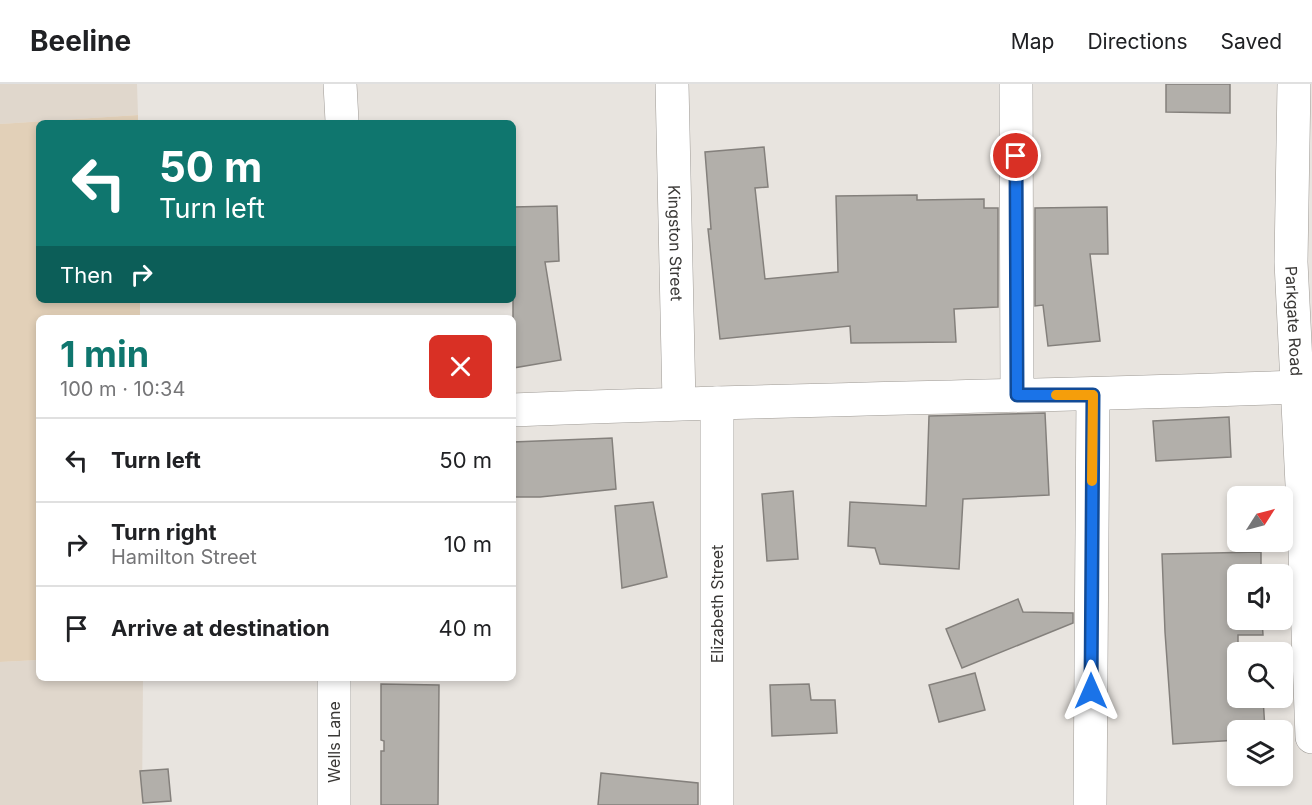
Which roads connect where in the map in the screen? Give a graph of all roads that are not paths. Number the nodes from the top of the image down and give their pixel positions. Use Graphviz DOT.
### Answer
graph roads {
  1 [pos="340,84"];
  2 [pos="672,84"];
  3 [pos="1016,84"];
  4 [pos="1294,84"];
  5 [pos="342,120"];
  6 [pos="1297,387"];
  7 [pos="1017,395"];
  8 [pos="1093,395"];
  9 [pos="679,403"];
  10 [pos="717,404"];
  11 [pos="516,410"];
  12 [pos="1310,617"];
  13 [pos="334,681"];
  14 [pos="1312,737"];
  15 [pos="334,805"];
  16 [pos="717,805"];
  17 [pos="1090,805"];
  1 -- 5 [label="street"];
  2 -- 9 [label="street, Kingston Street"];
  3 -- 7 [label="street"];
  4 -- 6 [label="street, Parkgate Road"];
  6 -- 8 [label="street"];
  6 -- 12 [label="street, Parkgate Road"];
  7 -- 8 [label="street"];
  7 -- 10 [label="street"];
  8 -- 17 [label="street"];
  9 -- 10 [label="street"];
  9 -- 11 [label="street"];
  10 -- 16 [label="street, Elizabeth Street"];
  12 -- 14 [label="street, Parkgate Road"];
  13 -- 15 [label="street, Wells Lane"];
}
